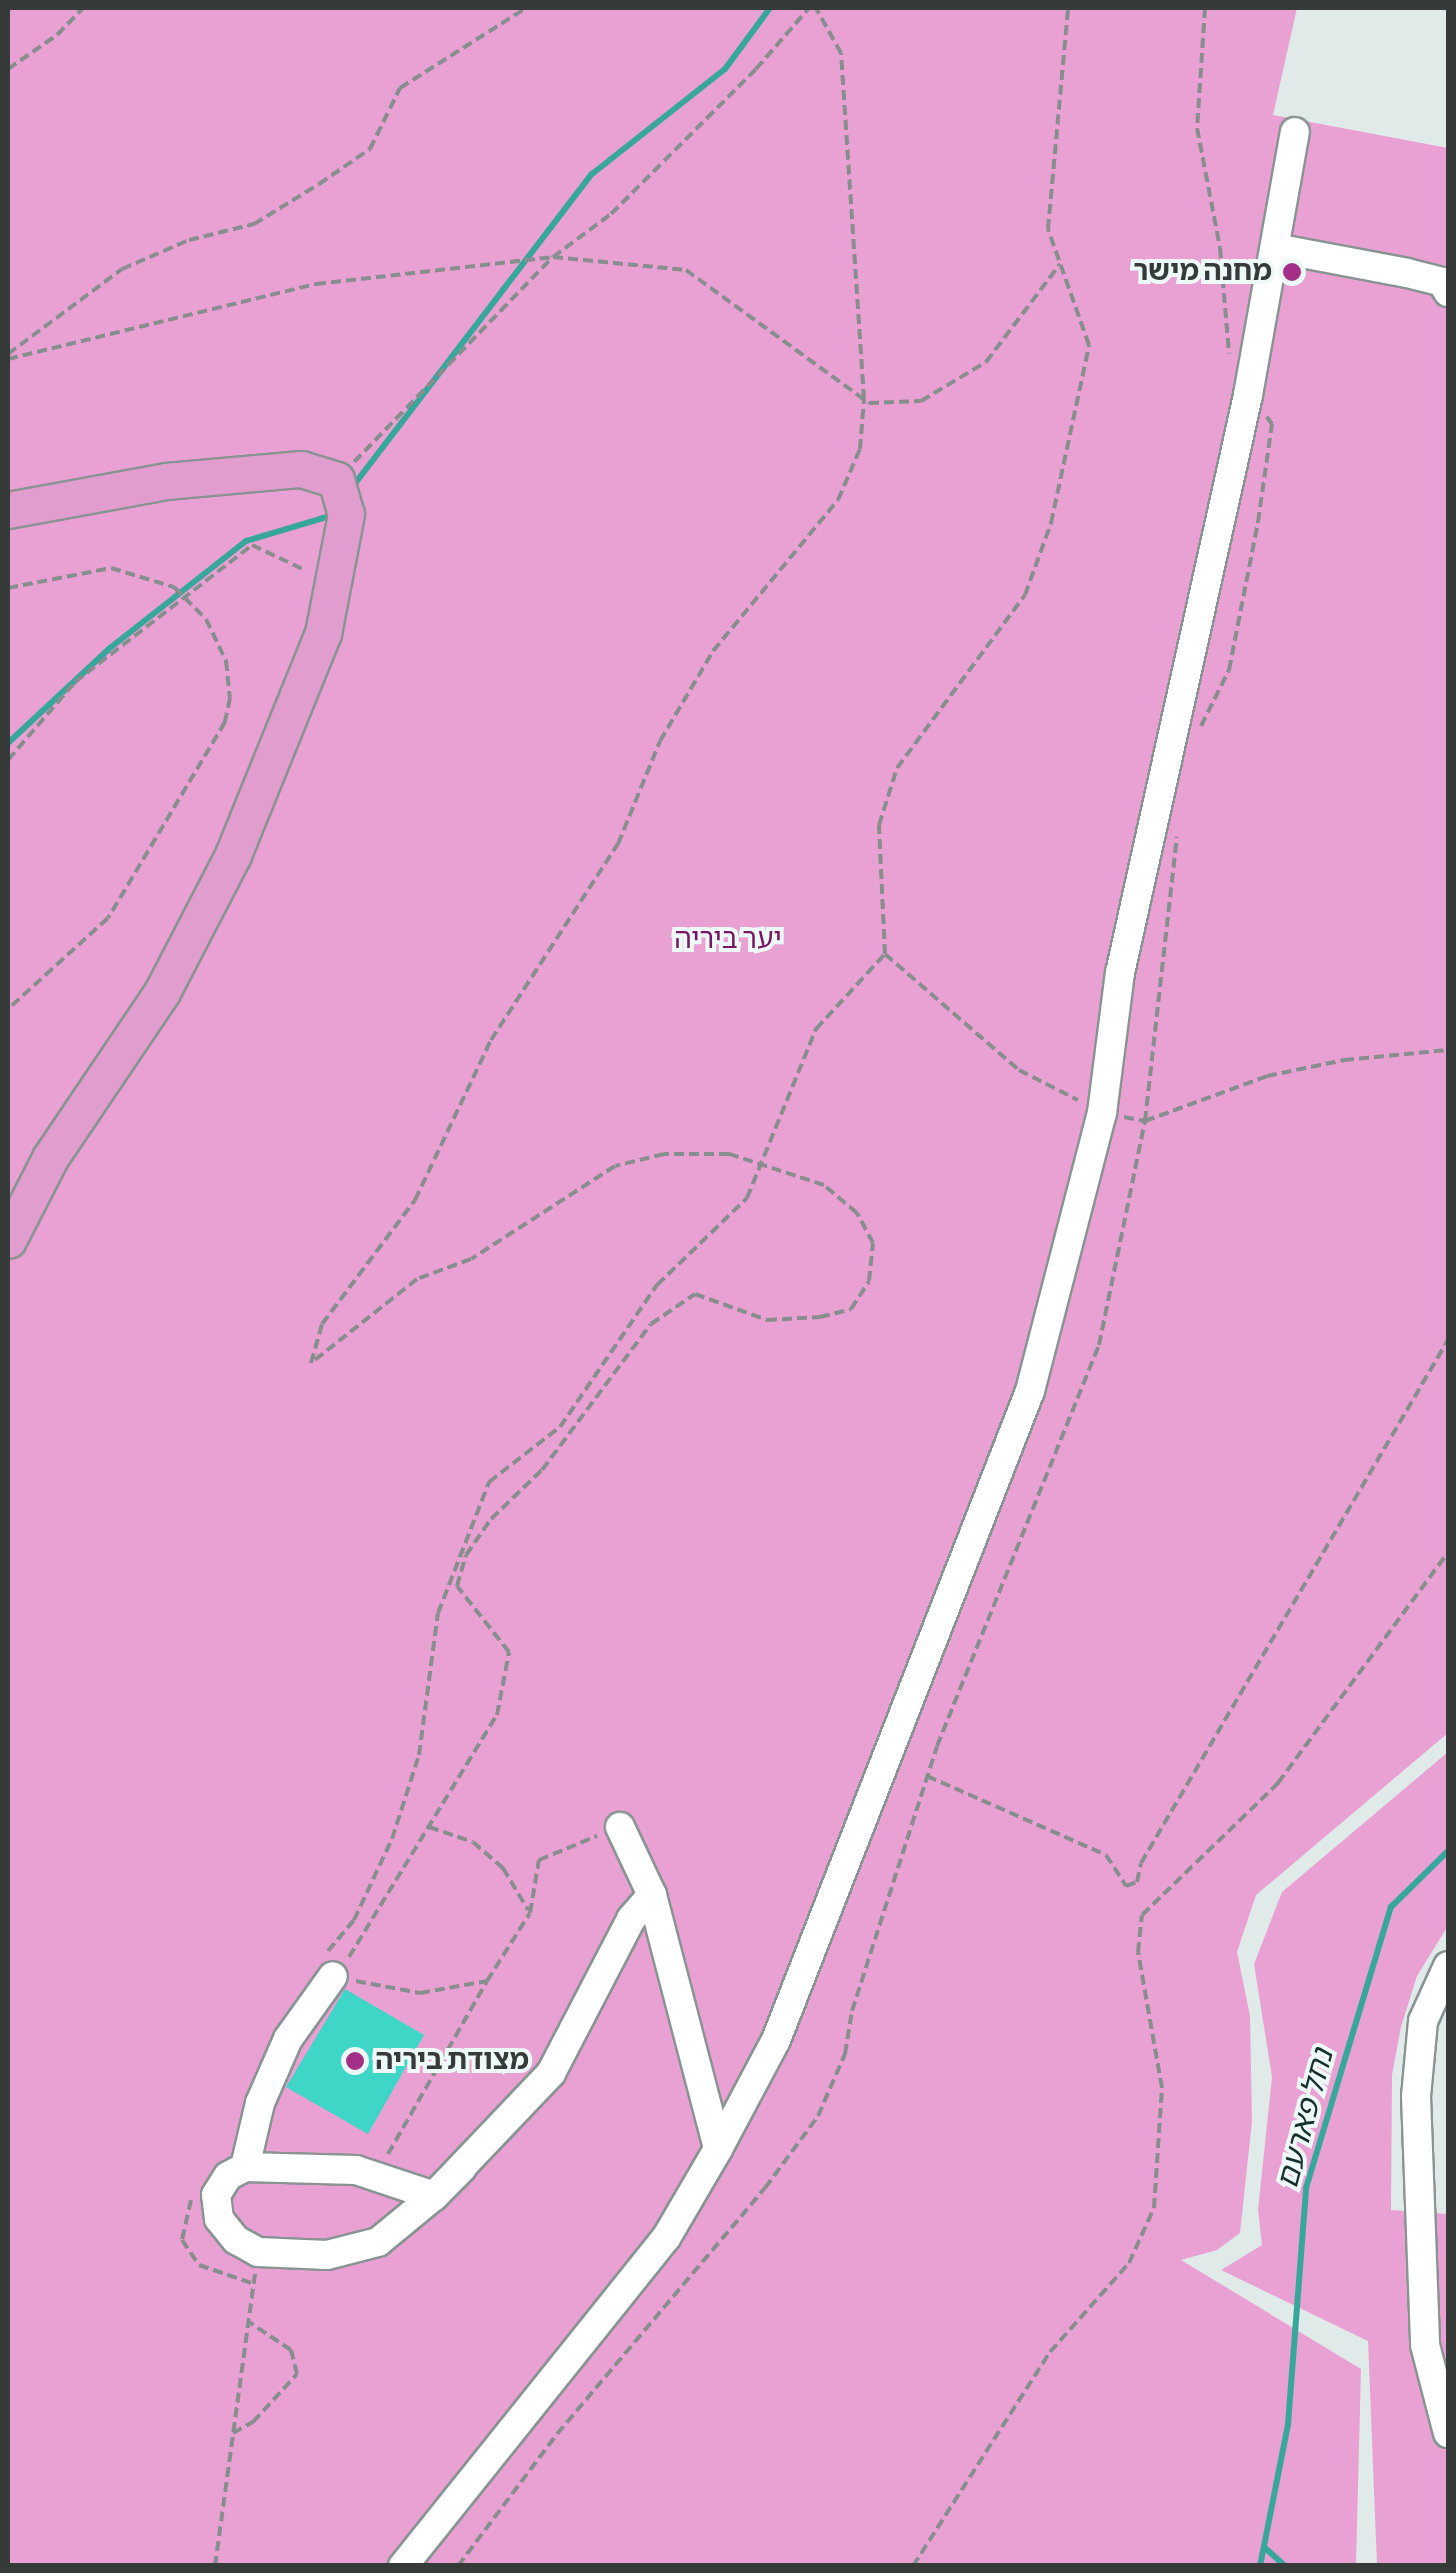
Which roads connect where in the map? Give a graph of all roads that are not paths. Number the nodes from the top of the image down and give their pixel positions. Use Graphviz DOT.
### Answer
graph roads {
  1 [pos="1295,132"];
  2 [pos="1275,248"];
  3 [pos="1448,292"];
  4 [pos="8,510"];
  5 [pos="8,1240"];
  6 [pos="620,1826"];
  7 [pos="652,1895"];
  8 [pos="1448,1966"];
  9 [pos="333,1976"];
  10 [pos="718,2149"];
  11 [pos="244,2168"];
  12 [pos="462,2168"];
  13 [pos="434,2196"];
  14 [pos="1448,2433"];
  15 [pos="403,2566"];
  1 -- 2 [label="street"];
  2 -- 3 [label="street"];
  2 -- 10 [label="street"];
  4 -- 5 [label="main road"];
  6 -- 7 [label="street"];
  7 -- 10 [label="street"];
  7 -- 13 [label="street"];
  8 -- 14 [label="street"];
  9 -- 11 [label="street"];
  10 -- 15 [label="street"];
  11 -- 13 [label="street"];
  11 -- 13 [label="street"];
  12 -- 13 [label="street"];
}
